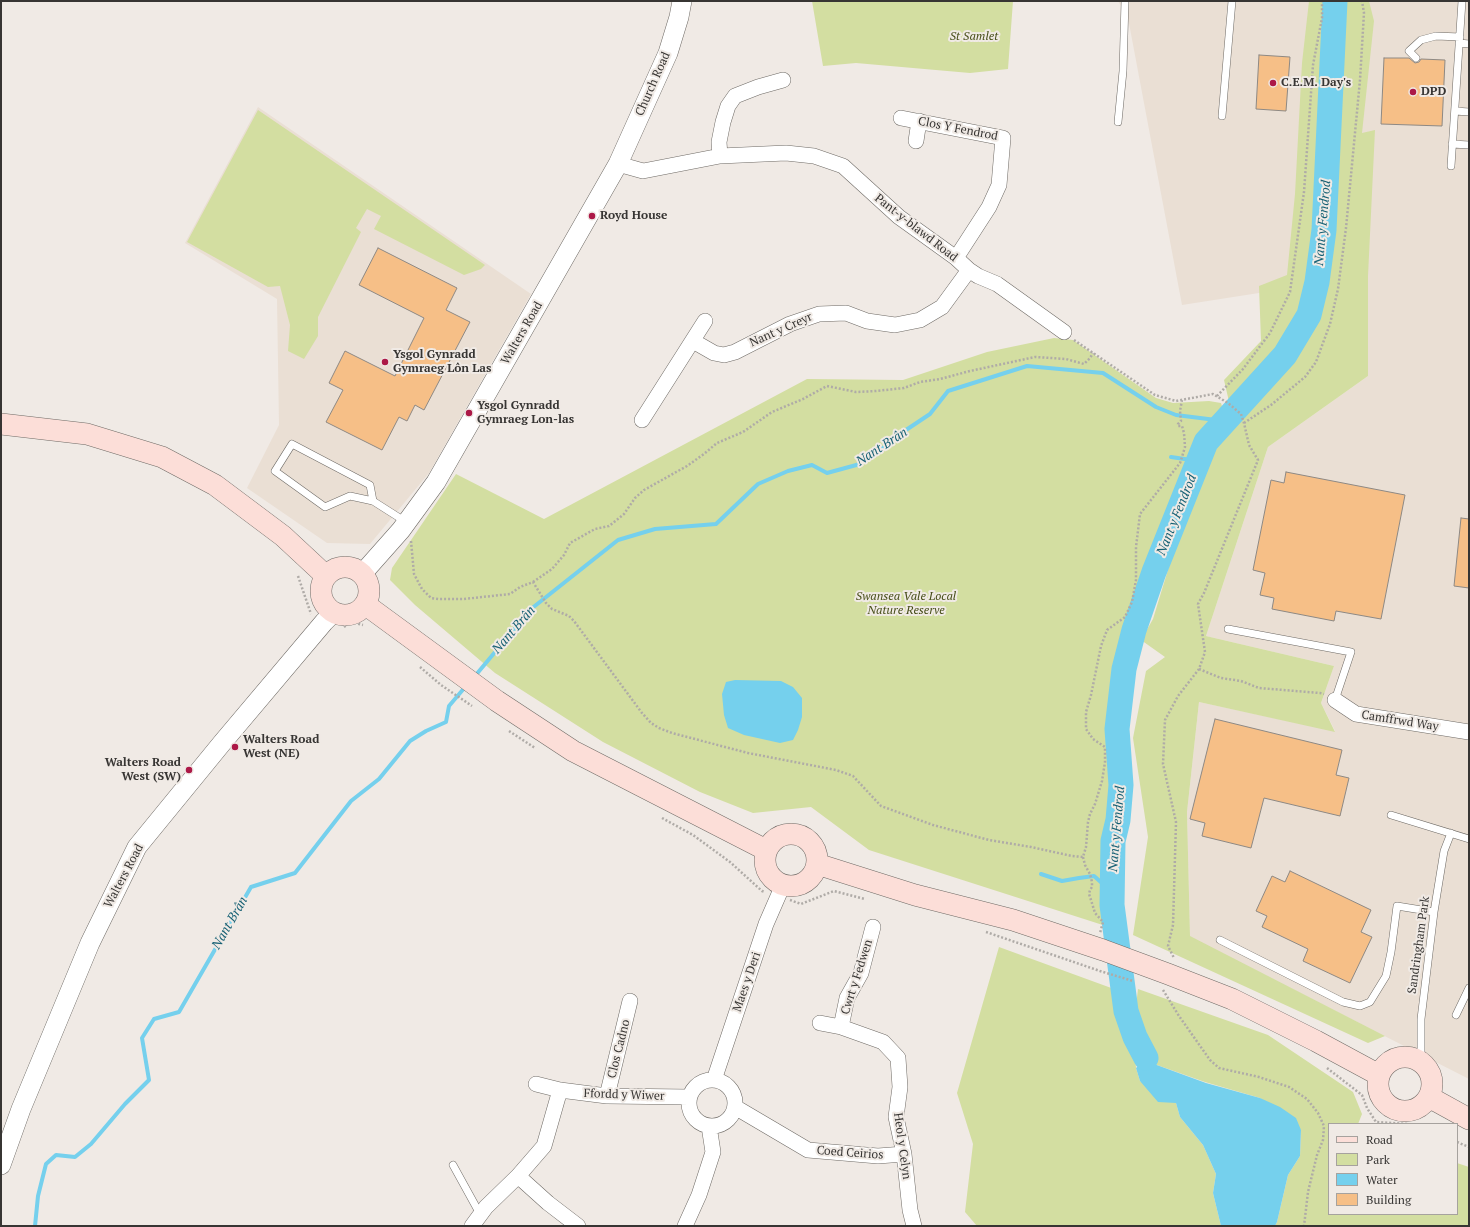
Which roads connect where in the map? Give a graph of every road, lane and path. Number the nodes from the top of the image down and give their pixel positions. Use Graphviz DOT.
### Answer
graph roads {
  1 [pos="682,1"];
  2 [pos="1125,1"];
  3 [pos="1232,1"];
  4 [pos="1322,1"];
  5 [pos="1362,1"];
  6 [pos="1462,1"];
  7 [pos="1459,40"];
  8 [pos="1469,44"];
  9 [pos="1416,58"];
  10 [pos="783,80"];
  11 [pos="1455,111"];
  12 [pos="1469,112"];
  13 [pos="1222,116"];
  14 [pos="900,118"];
  15 [pos="919,121"];
  16 [pos="1118,122"];
  17 [pos="916,142"];
  18 [pos="1452,144"];
  19 [pos="1469,145"];
  20 [pos="720,156"];
  21 [pos="618,164"];
  22 [pos="1451,166"];
  23 [pos="956,258"];
  24 [pos="970,270"];
  25 [pos="705,321"];
  26 [pos="1064,332"];
  27 [pos="693,341"];
  28 [pos="1093,353"];
  29 [pos="1217,396"];
  30 [pos="1182,400"];
  31 [pos="642,420"];
  32 [pos="1244,423"];
  33 [pos="1,424"];
  34 [pos="373,501"];
  35 [pos="403,526"];
  36 [pos="362,574"];
  37 [pos="326,576"];
  38 [pos="533,582"];
  39 [pos="366,605"];
  40 [pos="333,613"];
  41 [pos="1228,629"];
  42 [pos="1199,669"];
  43 [pos="1335,700"];
  44 [pos="1469,732"];
  45 [pos="1391,815"];
  46 [pos="1451,832"];
  47 [pos="1469,839"];
  48 [pos="766,850"];
  49 [pos="1083,857"];
  50 [pos="817,864"];
  51 [pos="783,885"];
  52 [pos="1434,912"];
  53 [pos="873,927"];
  54 [pos="1220,940"];
  55 [pos="1099,949"];
  56 [pos="1100,971"];
  57 [pos="1135,972"];
  58 [pos="1164,987"];
  59 [pos="1469,988"];
  60 [pos="630,1001"];
  61 [pos="1456,1015"];
  62 [pos="820,1023"];
  63 [pos="841,1026"];
  64 [pos="1421,1062"];
  65 [pos="1325,1066"];
  66 [pos="1379,1075"];
  67 [pos="714,1080"];
  68 [pos="536,1084"];
  69 [pos="560,1090"];
  70 [pos="607,1096"];
  71 [pos="689,1096"];
  72 [pos="1429,1097"];
  73 [pos="735,1107"];
  74 [pos="1469,1119"];
  75 [pos="1392,1123"];
  76 [pos="709,1126"];
  77 [pos="1458,1142"];
  78 [pos="1469,1147"];
  79 [pos="904,1154"];
  80 [pos="1,1165"];
  81 [pos="453,1165"];
  82 [pos="518,1176"];
  83 [pos="476,1220"];
  84 [pos="578,1226"];
  85 [pos="685,1226"];
  86 [pos="914,1226"];
  87 [pos="1304,1226"];
  1 -- 21 [label="street, Church Road"];
  2 -- 16 [label="lane"];
  3 -- 13 [label="lane"];
  4 -- 29 [label="path"];
  5 -- 32 [label="path"];
  6 -- 7 [label="lane"];
  7 -- 8 [label="lane"];
  7 -- 9 [label="lane"];
  7 -- 11 [label="lane"];
  10 -- 20 [label="street"];
  11 -- 12 [label="lane"];
  11 -- 18 [label="lane"];
  14 -- 15 [label="street, Clos Y Fendrod"];
  15 -- 17 [label="street"];
  15 -- 23 [label="street, Clos Y Fendrod"];
  18 -- 19 [label="lane"];
  18 -- 22 [label="lane"];
  20 -- 21 [label="street, Pant-y-blawd Road"];
  20 -- 23 [label="street, Pant-y-blawd Road"];
  21 -- 35 [label="street, Walters Road"];
  23 -- 24 [label="street, Pant-y-blawd Road"];
  24 -- 26 [label="street, Pant-y-blawd Road"];
  24 -- 27 [label="street, Nant y Creyr"];
  25 -- 27 [label="street"];
  26 -- 28 [label="path"];
  27 -- 31 [label="street"];
  28 -- 30 [label="path"];
  28 -- 38 [label="path"];
  29 -- 30 [label="path"];
  29 -- 32 [label="path"];
  30 -- 49 [label="path"];
  32 -- 42 [label="path"];
  33 -- 37 [label="main road"];
  34 -- 34 [label="lane"];
  34 -- 35 [label="lane"];
  35 -- 36 [label="street, Walters Road"];
  35 -- 38 [label="path"];
  36 -- 37 [label="main road"];
  36 -- 39 [label="main road"];
  37 -- 40 [label="main road"];
  38 -- 49 [label="path"];
  39 -- 40 [label="main road"];
  39 -- 48 [label="main road"];
  40 -- 80 [label="street, Walters Road"];
  41 -- 43 [label="lane"];
  42 -- 43 [label="path"];
  42 -- 58 [label="path"];
  43 -- 44 [label="street, Camffrwd Way"];
  45 -- 46 [label="lane"];
  46 -- 47 [label="lane"];
  46 -- 52 [label="lane, Sandringham Park"];
  48 -- 50 [label="main road"];
  48 -- 51 [label="main road"];
  49 -- 55 [label="path"];
  50 -- 51 [label="main road"];
  50 -- 55 [label="main road"];
  51 -- 67 [label="street, Maes y Deri"];
  52 -- 54 [label="lane"];
  52 -- 64 [label="lane, Sandringham Park"];
  53 -- 63 [label="street, Cwrt y Fedwen"];
  55 -- 57 [label="main road"];
  56 -- 57 [label="path"];
  57 -- 58 [label="main road"];
  58 -- 66 [label="main road"];
  58 -- 87 [label="path"];
  59 -- 61 [label="lane"];
  60 -- 70 [label="street, Clos Cadno"];
  62 -- 63 [label="street, Heol y Celyn"];
  63 -- 79 [label="street, Heol y Celyn"];
  64 -- 66 [label="main road"];
  64 -- 72 [label="main road"];
  65 -- 75 [label="path"];
  66 -- 72 [label="main road"];
  67 -- 71 [label="street"];
  67 -- 73 [label="street"];
  68 -- 69 [label="street, Ffordd y Wiwer"];
  69 -- 70 [label="street, Ffordd y Wiwer"];
  69 -- 82 [label="street"];
  70 -- 71 [label="street, Ffordd y Wiwer"];
  71 -- 76 [label="street"];
  72 -- 74 [label="main road"];
  73 -- 76 [label="street"];
  73 -- 79 [label="street, Coed Ceirios"];
  76 -- 85 [label="street"];
  77 -- 78 [label="path"];
  79 -- 86 [label="street, Heol y Celyn"];
  81 -- 83 [label="lane"];
  82 -- 83 [label="street"];
  82 -- 84 [label="street"];
}
